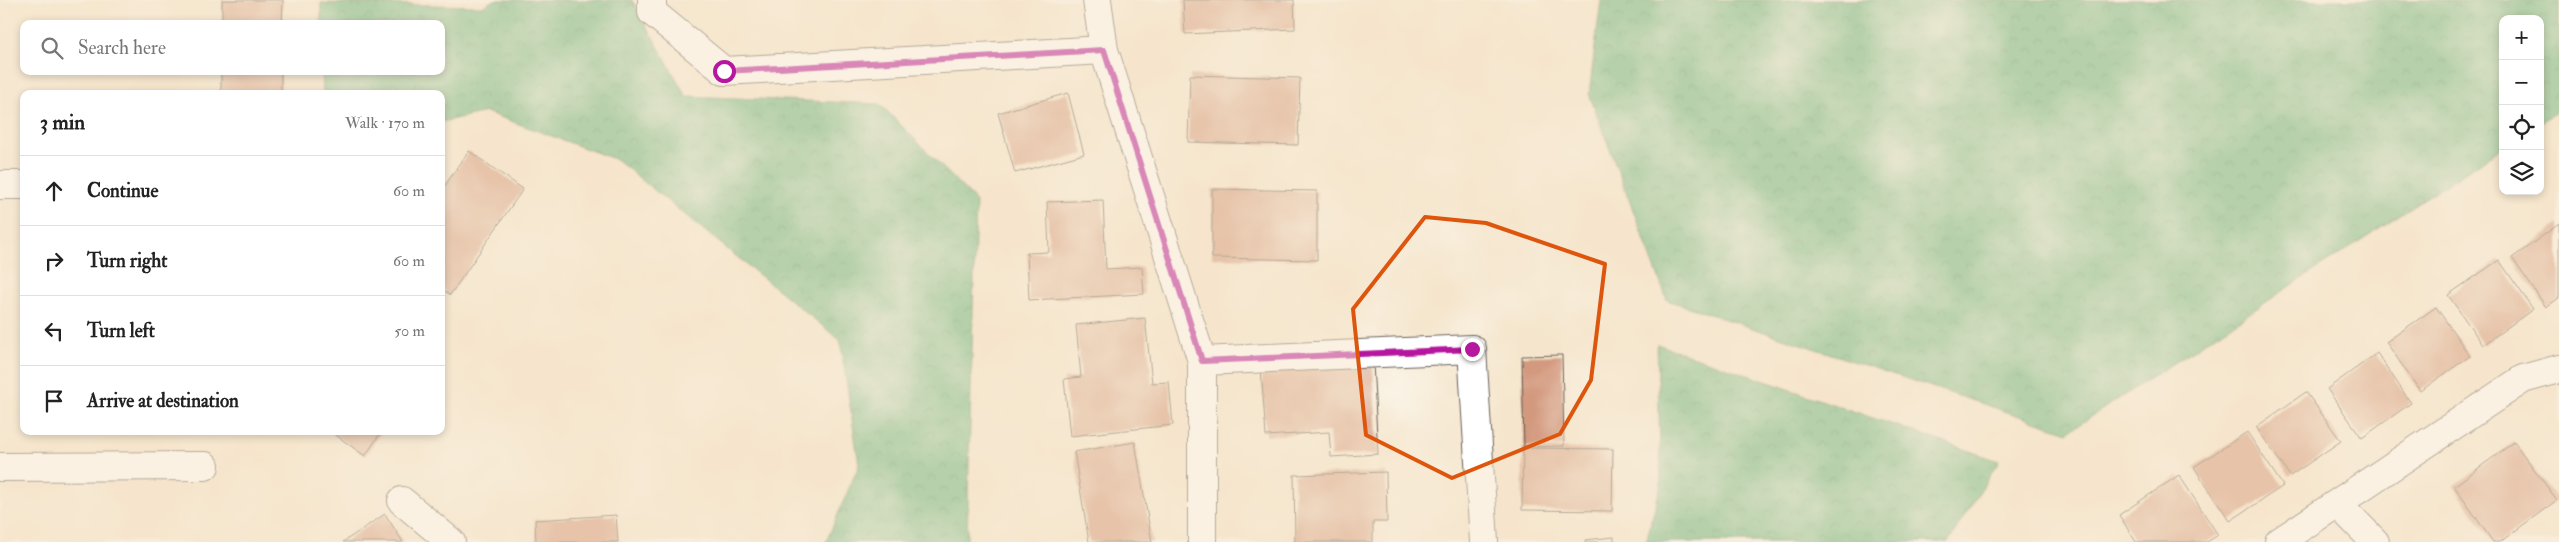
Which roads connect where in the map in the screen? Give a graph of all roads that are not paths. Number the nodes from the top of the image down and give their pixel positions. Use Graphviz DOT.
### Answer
graph roads {
  1 [pos="652,0"];
  2 [pos="1097,0"];
  3 [pos="1104,50"];
  4 [pos="0,185"];
  5 [pos="20,185"];
  6 [pos="1202,361"];
  7 [pos="2559,369"];
  8 [pos="204,466"];
  9 [pos="0,467"];
  10 [pos="402,501"];
  11 [pos="2338,504"];
  12 [pos="451,542"];
  13 [pos="1202,542"];
  14 [pos="1484,542"];
  15 [pos="2279,542"];
  16 [pos="2375,542"];
  1 -- 3 [label="street"];
  2 -- 3 [label="street"];
  3 -- 6 [label="street"];
  4 -- 5 [label="street"];
  6 -- 13 [label="street"];
  6 -- 14 [label="street"];
  7 -- 11 [label="street"];
  8 -- 9 [label="street"];
  10 -- 12 [label="street"];
  11 -- 15 [label="street"];
  11 -- 16 [label="street"];
}
